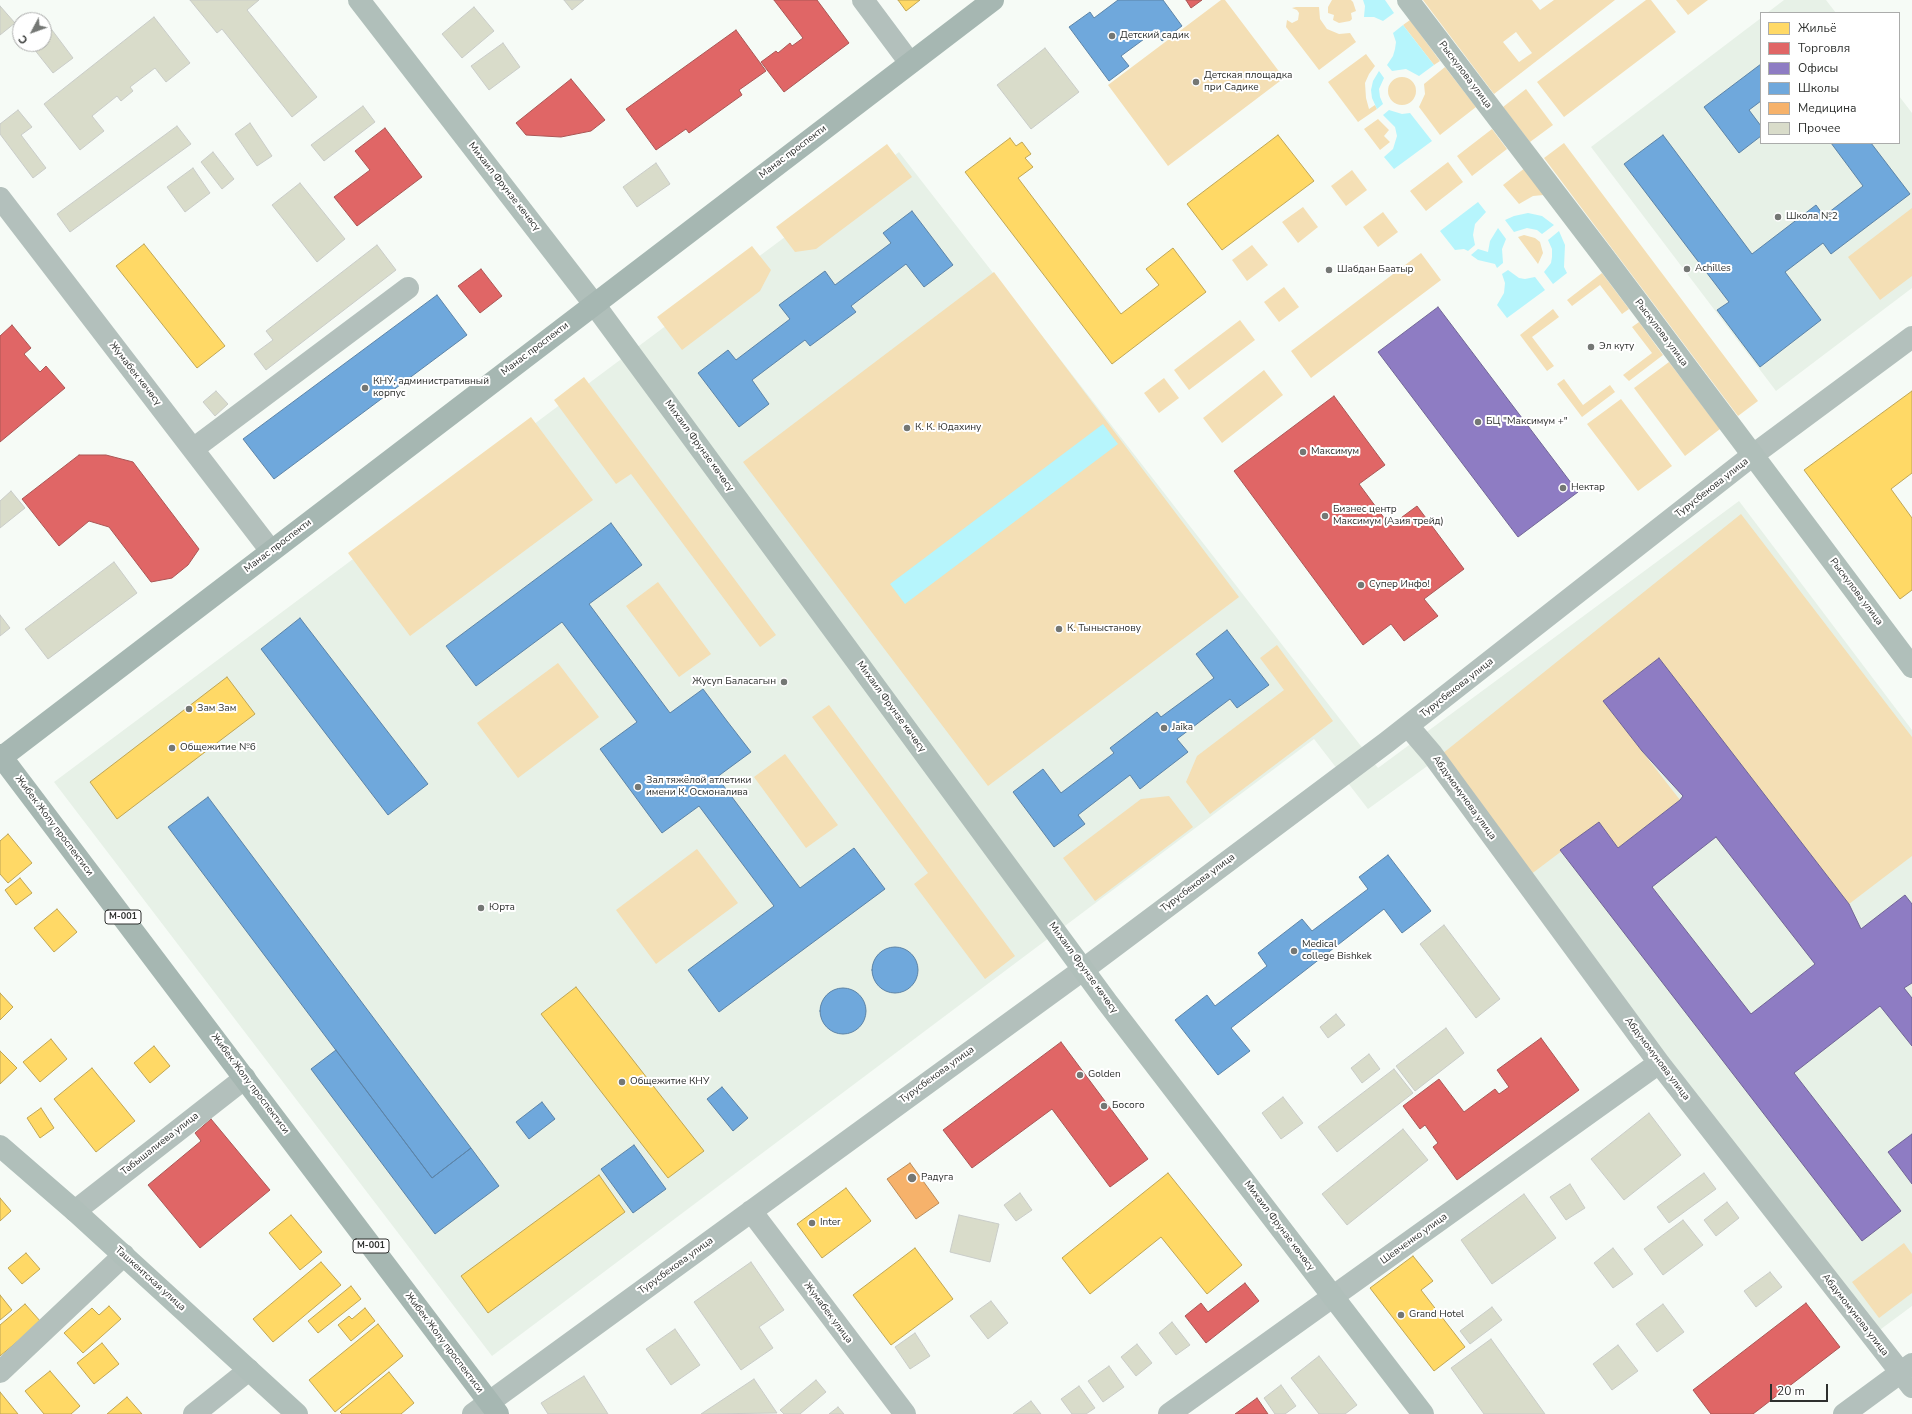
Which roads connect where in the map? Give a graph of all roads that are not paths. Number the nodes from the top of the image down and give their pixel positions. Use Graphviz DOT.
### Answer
graph roads {
  1 [pos="358,0"];
  2 [pos="863,0"];
  3 [pos="993,0"];
  4 [pos="1408,0"];
  5 [pos="910,63"];
  6 [pos="4,210"];
  7 [pos="408,288"];
  8 [pos="594,304"];
  9 [pos="1912,336"];
  10 [pos="193,449"];
  11 [pos="1753,456"];
  12 [pos="271,551"];
  13 [pos="1912,667"];
  14 [pos="1408,726"];
  15 [pos="1,757"];
  16 [pos="1084,969"];
  17 [pos="1659,1063"];
  18 [pos="245,1078"];
  19 [pos="0,1146"];
  20 [pos="75,1211"];
  21 [pos="751,1211"];
  22 [pos="124,1255"];
  23 [pos="1333,1296"];
  24 [pos="249,1370"];
  25 [pos="0,1372"];
  26 [pos="1908,1374"];
  27 [pos="486,1410"];
  28 [pos="194,1414"];
  29 [pos="297,1414"];
  30 [pos="905,1414"];
  31 [pos="1169,1414"];
  32 [pos="1423,1414"];
  33 [pos="1844,1414"];
  1 -- 8 [label="main road, Михаил Фрунзе көчөсү"];
  2 -- 5 [label="street"];
  3 -- 5 [label="main road, Манас проспекти"];
  4 -- 11 [label="main road, Рыскулова улица"];
  5 -- 8 [label="main road, Манас проспекти"];
  6 -- 10 [label="street, Жумабек көчөсү"];
  7 -- 10 [label="street"];
  8 -- 12 [label="main road, Манас проспекти"];
  8 -- 16 [label="main road, Михаил Фрунзе көчөсү"];
  9 -- 11 [label="street, Турусбекова улица"];
  10 -- 12 [label="street, Жумабек көчөсү"];
  11 -- 13 [label="main road, Рыскулова улица"];
  11 -- 14 [label="street, Турусбекова улица"];
  12 -- 15 [label="main road, Манас проспекти"];
  14 -- 16 [label="street, Турусбекова улица"];
  14 -- 17 [label="street, Абдумомунова улица"];
  15 -- 18 [label="main road, Жибек Жолу проспектиси / М-001"];
  16 -- 21 [label="street, Турусбекова улица"];
  16 -- 23 [label="main road, Михаил Фрунзе көчөсү"];
  17 -- 23 [label="street, Шевченко улица"];
  17 -- 26 [label="street, Абдумомунова улица"];
  18 -- 20 [label="street, Табышалиева улица"];
  18 -- 27 [label="main road, Жибек Жолу проспектиси / М-001"];
  19 -- 20 [label="main road, Ташкентская улица"];
  20 -- 22 [label="main road, Ташкентская улица"];
  21 -- 27 [label="street, Турусбекова улица"];
  21 -- 30 [label="street, Жумабек улица"];
  22 -- 24 [label="main road, Ташкентская улица"];
  22 -- 25 [label="street"];
  23 -- 31 [label="street, Шевченко улица"];
  23 -- 32 [label="main road, Михаил Фрунзе көчөсү"];
  24 -- 28 [label="street"];
  24 -- 29 [label="main road, Ташкентская улица"];
  26 -- 33 [label="street"];
}
